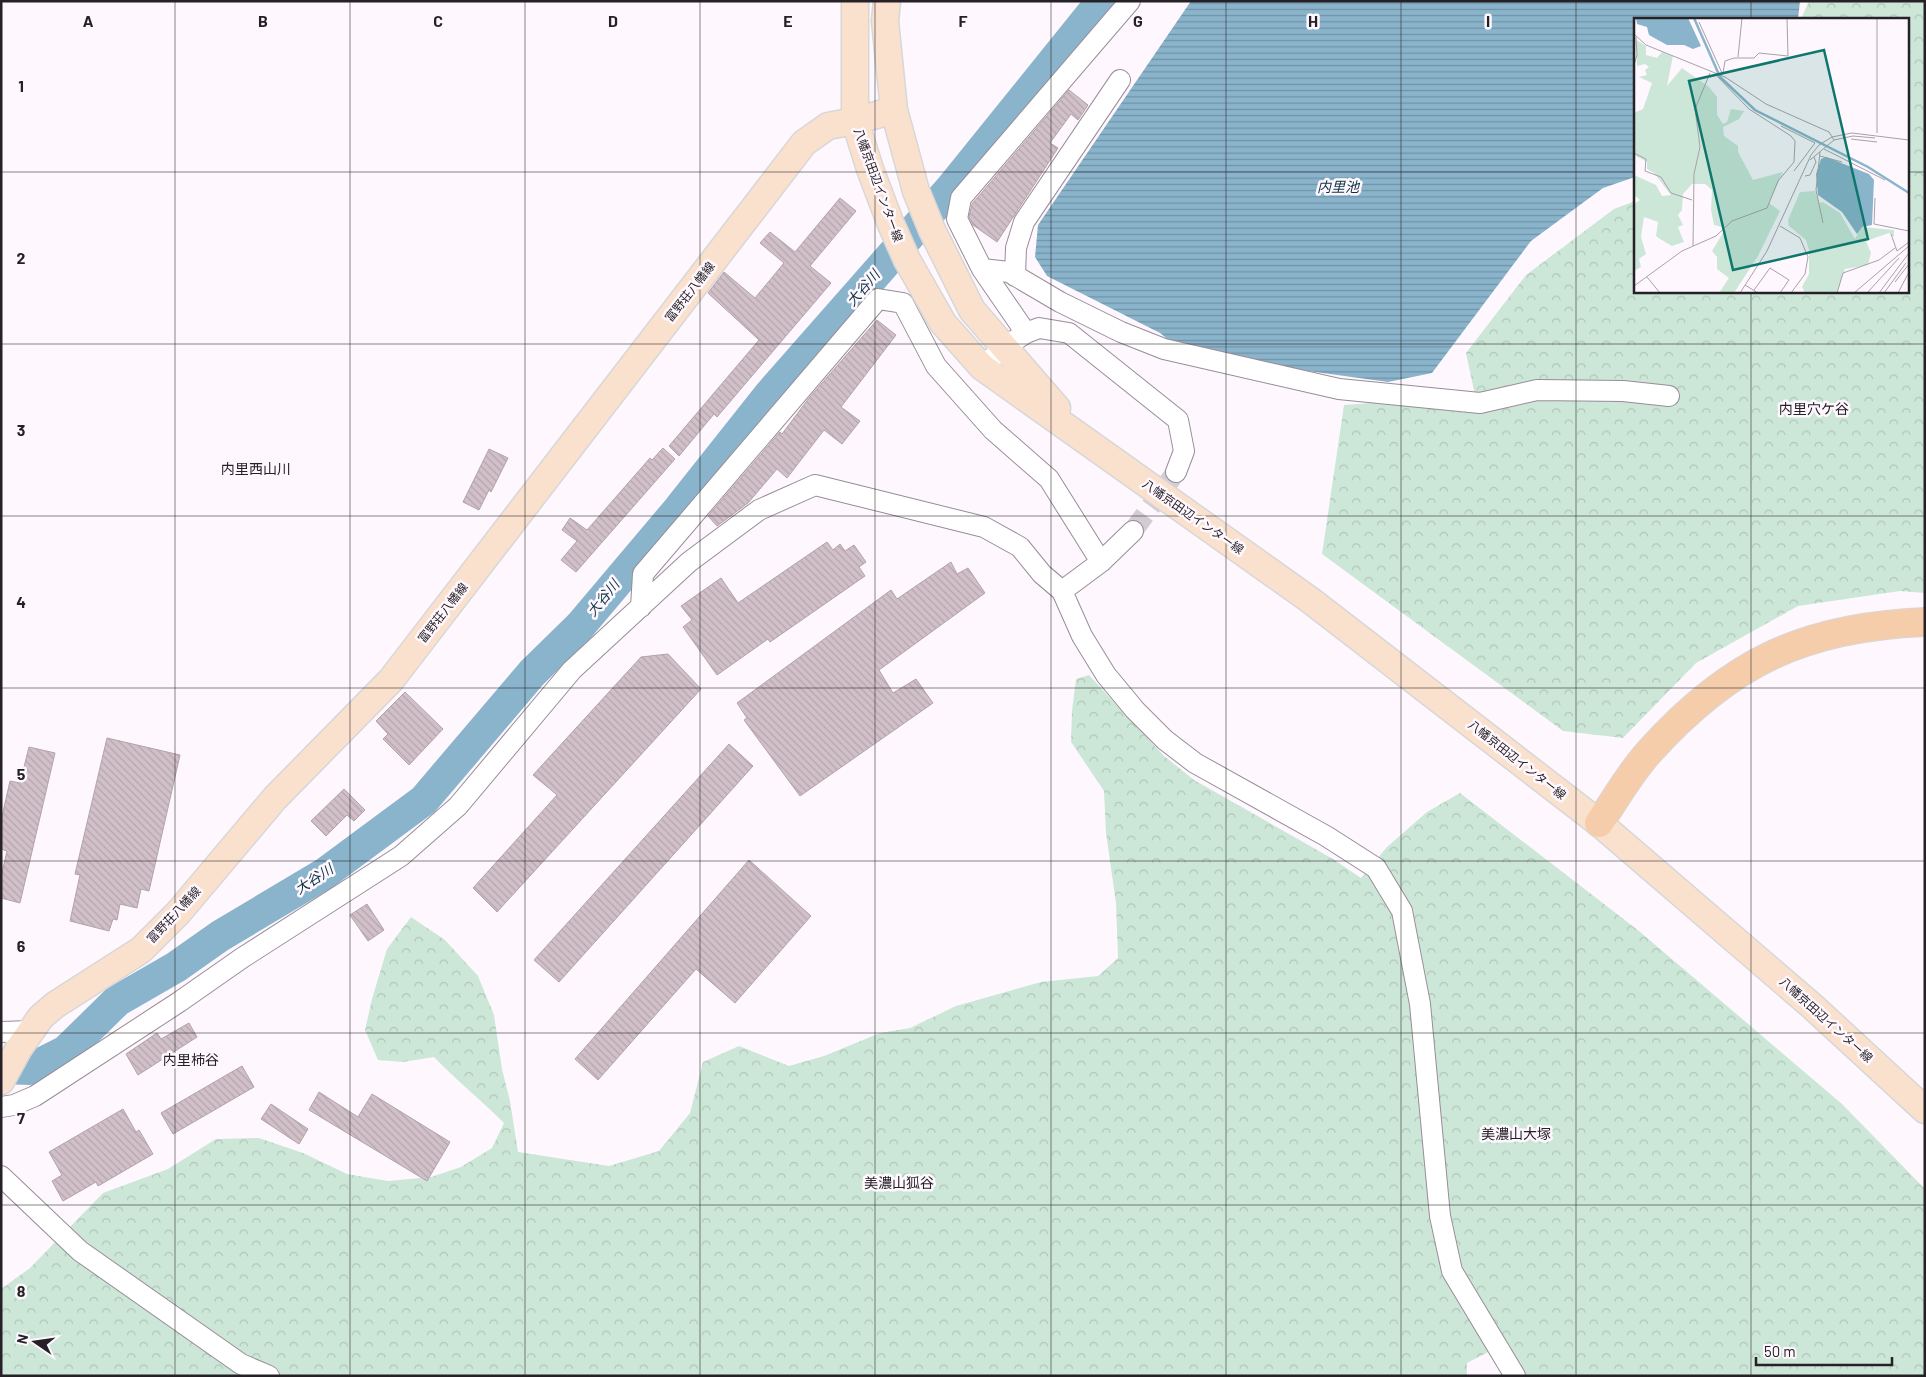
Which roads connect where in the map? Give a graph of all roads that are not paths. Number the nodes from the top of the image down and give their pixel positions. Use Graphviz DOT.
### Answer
graph roads {
  1 [pos="855,1"];
  2 [pos="887,1"];
  3 [pos="1130,1"];
  4 [pos="1120,80"];
  5 [pos="894,110"];
  6 [pos="855,121"];
  7 [pos="982,269"];
  8 [pos="1015,276"];
  9 [pos="1026,332"];
  10 [pos="1004,347"];
  11 [pos="982,367"];
  12 [pos="1669,396"];
  13 [pos="1084,440"];
  14 [pos="1176,472"];
  15 [pos="1132,531"];
  16 [pos="1100,562"];
  17 [pos="1062,591"];
  18 [pos="641,607"];
  19 [pos="1925,622"];
  20 [pos="1925,639"];
  21 [pos="1599,824"];
  22 [pos="17,1037"];
  23 [pos="1,1081"];
  24 [pos="1,1107"];
  25 [pos="1925,1110"];
  26 [pos="1,1176"];
  27 [pos="269,1376"];
  28 [pos="1515,1376"];
  1 -- 6 [label="main road"];
  2 -- 5 [label="main road"];
  3 -- 7 [label="street"];
  4 -- 8 [label="street"];
  5 -- 6 [label="main road, 富野荘八幡線"];
  5 -- 10 [label="main road, 八幡京田辺インター線"];
  6 -- 11 [label="main road, 八幡京田辺インター線"];
  6 -- 22 [label="main road, 富野荘八幡線"];
  7 -- 8 [label="street"];
  7 -- 9 [label="street"];
  8 -- 12 [label="street"];
  9 -- 10 [label="street"];
  9 -- 14 [label="street"];
  10 -- 11 [label="street"];
  10 -- 13 [label="main road, 八幡京田辺インター線"];
  11 -- 13 [label="main road, 八幡京田辺インター線"];
  13 -- 21 [label="main road, 八幡京田辺インター線"];
  15 -- 16 [label="street"];
  16 -- 17 [label="street"];
  16 -- 18 [label="street"];
  17 -- 18 [label="street"];
  17 -- 28 [label="street"];
  18 -- 24 [label="street"];
  19 -- 21 [label="highway"];
  20 -- 21 [label="highway"];
  21 -- 25 [label="main road, 八幡京田辺インター線"];
  22 -- 23 [label="main road, 富野荘八幡線"];
  26 -- 27 [label="street"];
}
